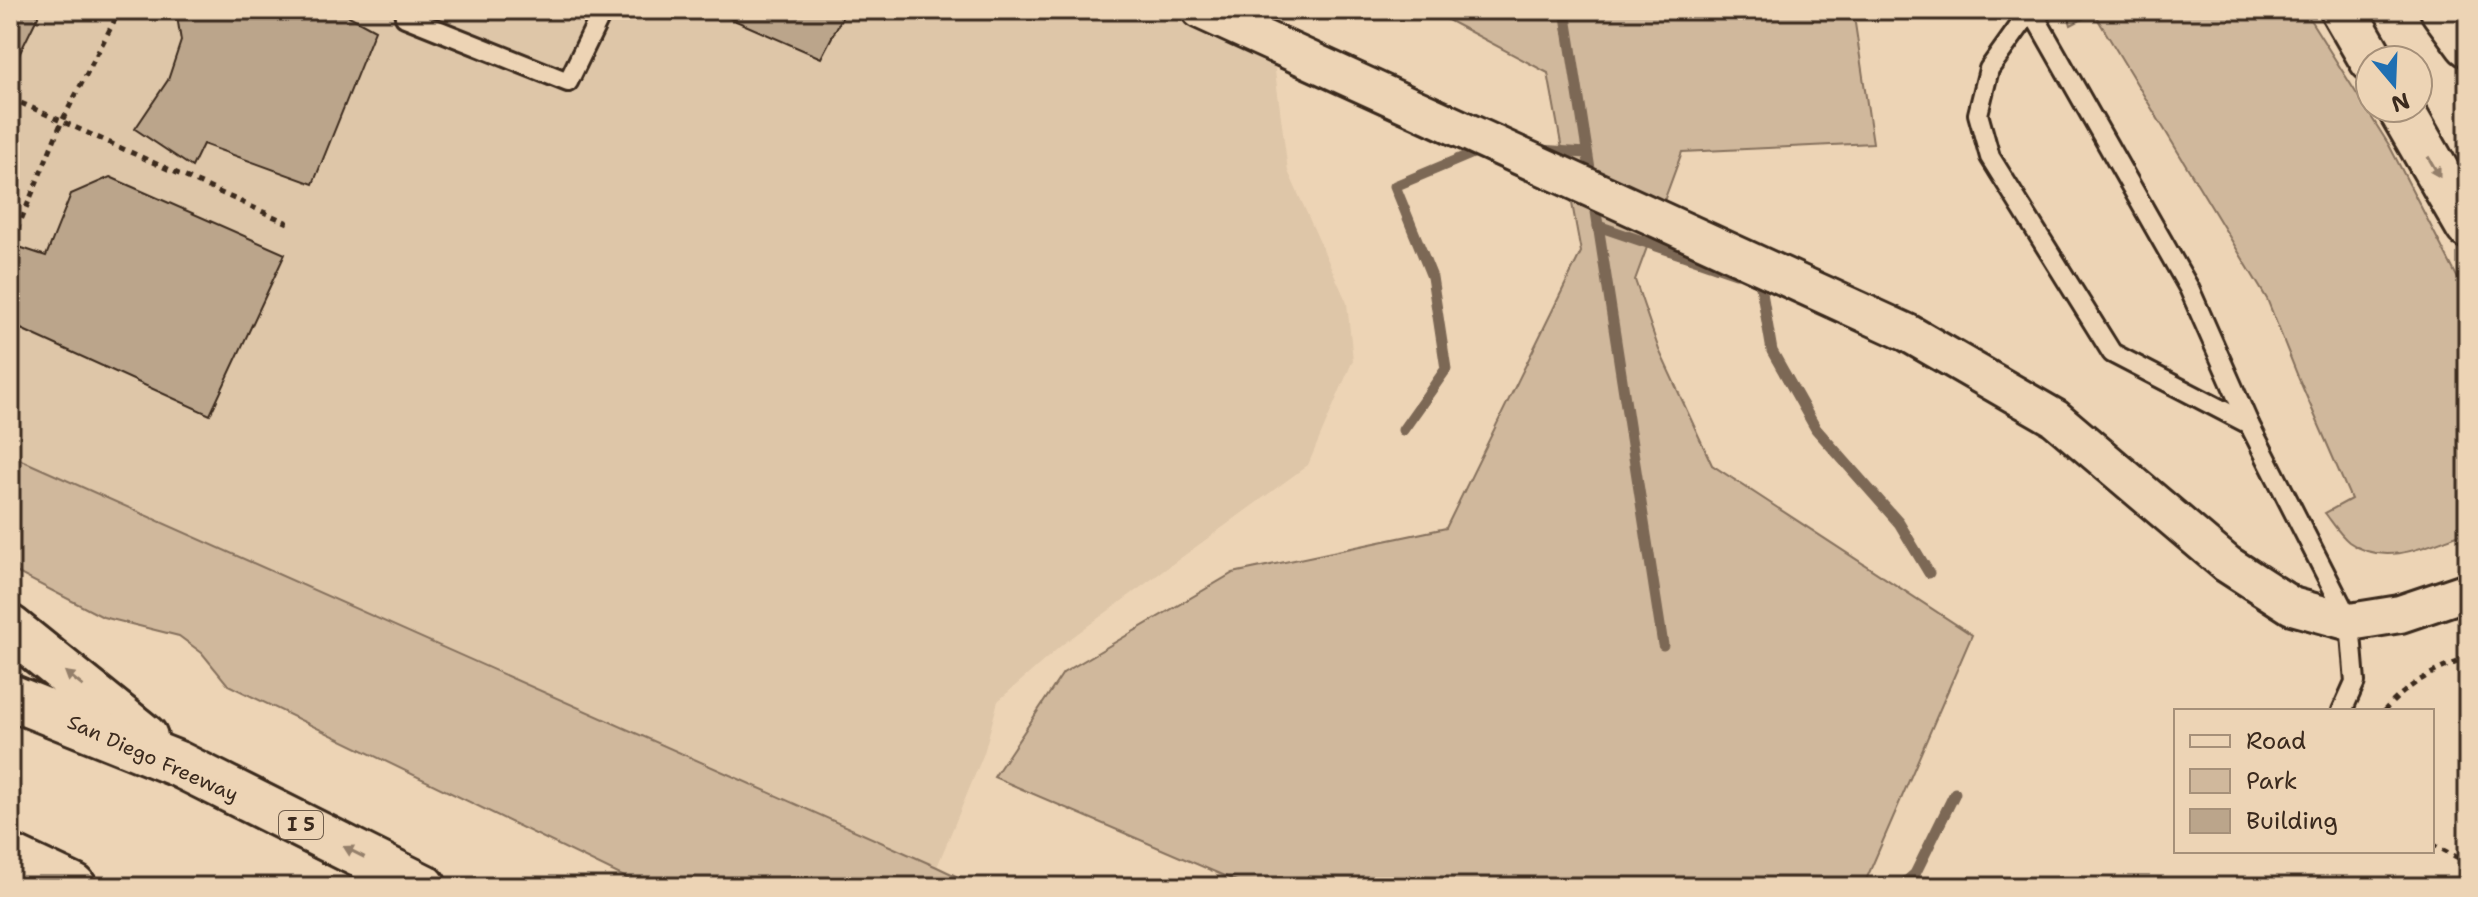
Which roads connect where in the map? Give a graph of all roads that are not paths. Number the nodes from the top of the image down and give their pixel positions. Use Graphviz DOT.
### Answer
graph roads {
  1 [pos="408,10"];
  2 [pos="603,10"];
  3 [pos="2034,10"];
  4 [pos="2343,10"];
  5 [pos="2443,10"];
  6 [pos="1213,16"];
  7 [pos="2363,44"];
  8 [pos="2468,44"];
  9 [pos="2409,124"];
  10 [pos="2468,226"];
  11 [pos="2249,424"];
  12 [pos="2468,591"];
  13 [pos="2350,622"];
  14 [pos="10,628"];
  15 [pos="10,697"];
  16 [pos="2343,709"];
  17 [pos="178,764"];
  18 [pos="10,857"];
  19 [pos="74,887"];
  20 [pos="424,887"];
  1 -- 2 [label="lane"];
  3 -- 11 [label="lane"];
  3 -- 11 [label="lane"];
  4 -- 7 [label="main road"];
  5 -- 8 [label="main road"];
  6 -- 13 [label="street"];
  9 -- 10 [label="main road, one-way"];
  11 -- 13 [label="lane"];
  12 -- 13 [label="street"];
  13 -- 16 [label="lane"];
  17 -- 14 [label="main road, one-way"];
  15 -- 17 [label="main road, San Diego Freeway / I 5"];
  20 -- 17 [label="main road, San Diego Freeway / I 5, one-way"];
  18 -- 19 [label="main road"];
}
